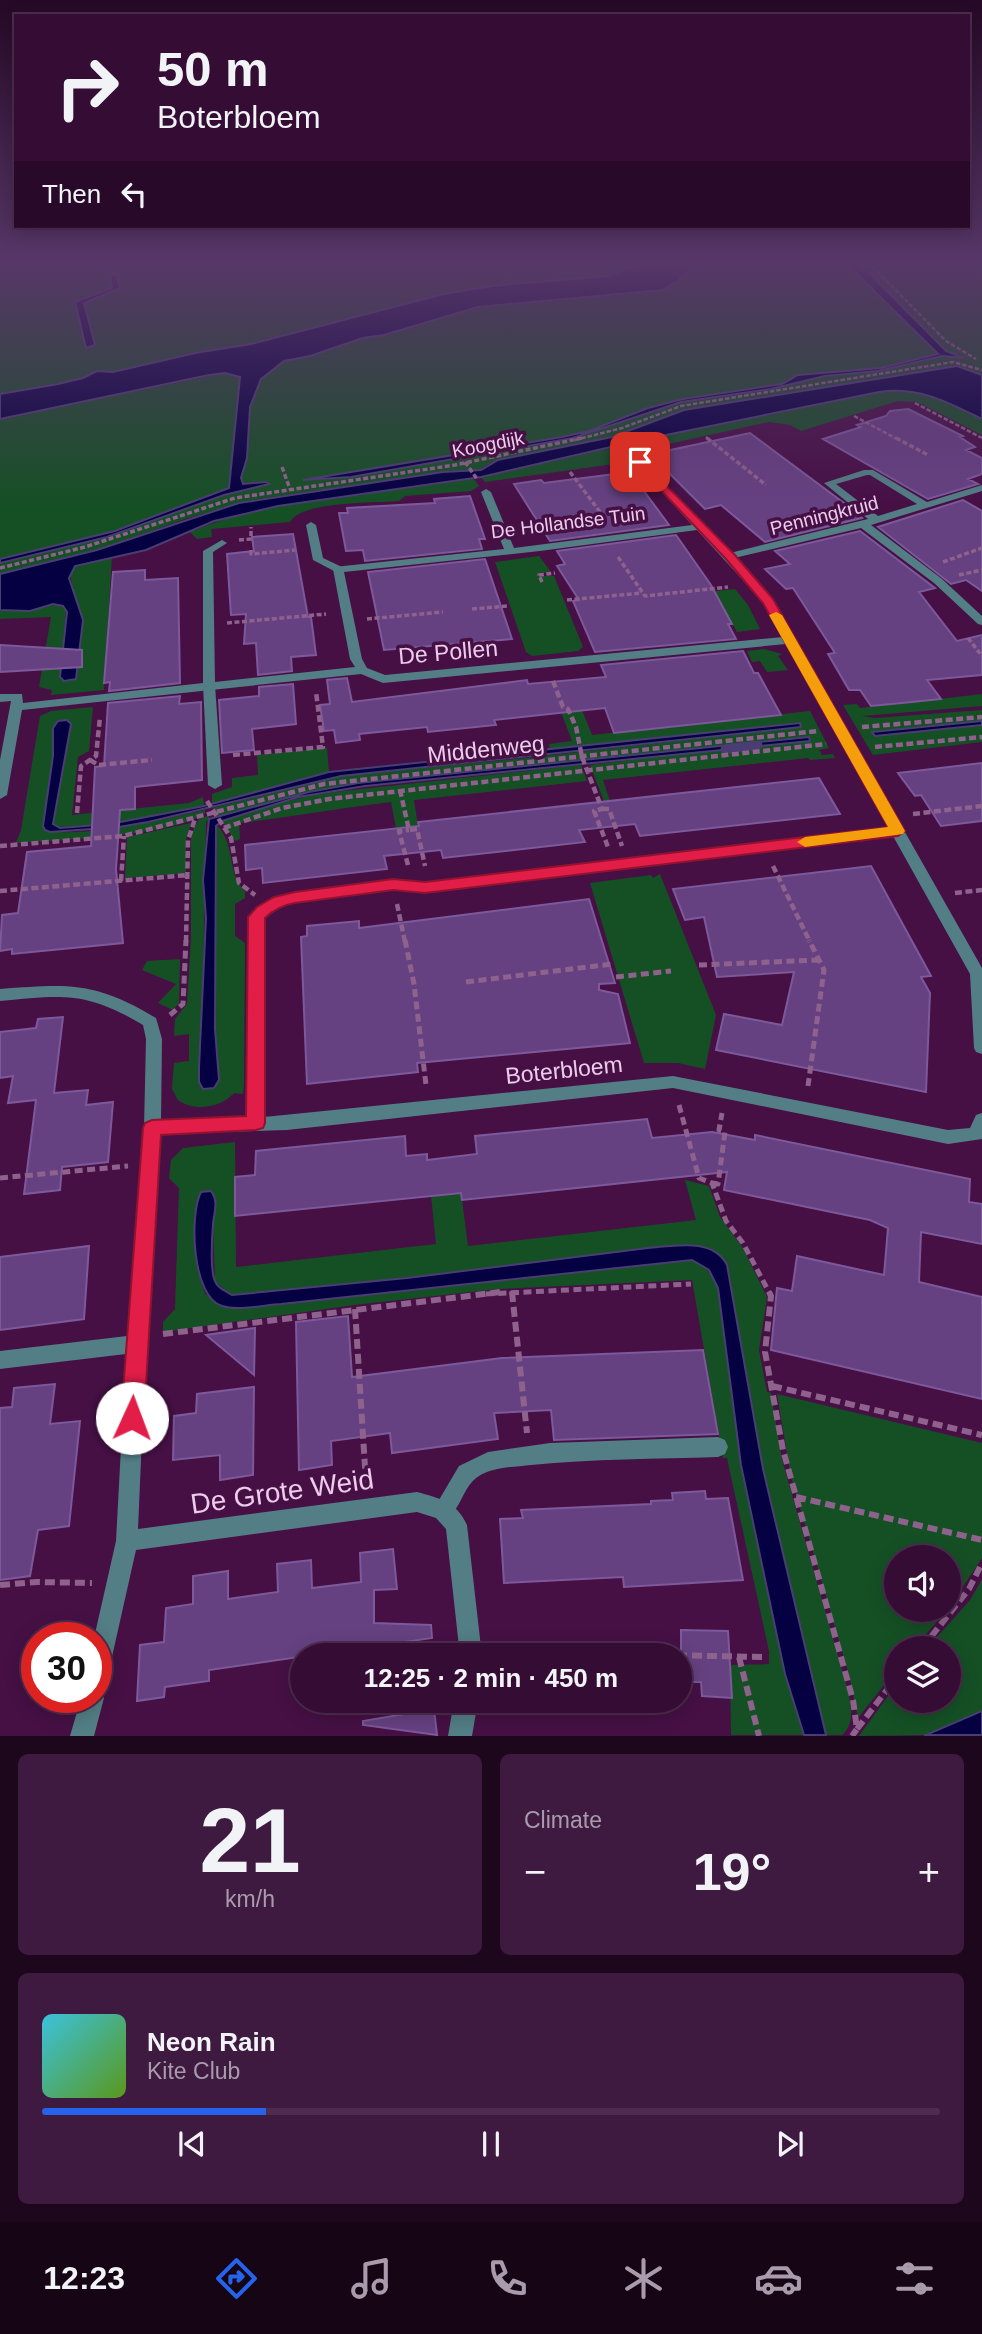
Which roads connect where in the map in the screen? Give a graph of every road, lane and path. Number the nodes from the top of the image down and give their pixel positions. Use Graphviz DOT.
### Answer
graph roads {
  1 [pos="949,343"];
  2 [pos="982,356"];
  3 [pos="976,359"];
  4 [pos="967,364"];
  5 [pos="982,370"];
  6 [pos="915,403"];
  7 [pos="854,416"];
  8 [pos="706,438"];
  9 [pos="982,438"];
  10 [pos="928,456"];
  11 [pos="466,462"];
  12 [pos="640,462"];
  13 [pos="282,467"];
  14 [pos="470,468"];
  15 [pos="570,472"];
  16 [pos="766,485"];
  17 [pos="982,488"];
  18 [pos="290,489"];
  19 [pos="486,492"];
  20 [pos="927,506"];
  21 [pos="606,520"];
  22 [pos="876,520"];
  23 [pos="863,524"];
  24 [pos="311,525"];
  25 [pos="251,527"];
  26 [pos="701,527"];
  27 [pos="606,539"];
  28 [pos="226,542"];
  29 [pos="316,548"];
  30 [pos="982,548"];
  31 [pos="251,550"];
  32 [pos="510,551"];
  33 [pos="730,556"];
  34 [pos="921,567"];
  35 [pos="0,568"];
  36 [pos="338,569"];
  37 [pos="555,573"];
  38 [pos="542,582"];
  39 [pos="754,584"];
  40 [pos="642,593"];
  41 [pos="567,600"];
  42 [pos="508,606"];
  43 [pos="472,610"];
  44 [pos="443,612"];
  45 [pos="348,616"];
  46 [pos="982,622"];
  47 [pos="209,624"];
  48 [pos="965,635"];
  49 [pos="789,640"];
  50 [pos="982,656"];
  51 [pos="555,663"];
  52 [pos="363,670"];
  53 [pos="314,676"];
  54 [pos="209,685"];
  55 [pos="103,697"];
  56 [pos="0,698"];
  57 [pos="16,707"];
  58 [pos="982,717"];
  59 [pos="839,728"];
  60 [pos="982,737"];
  61 [pos="827,744"];
  62 [pos="852,749"];
  63 [pos="215,757"];
  64 [pos="582,757"];
  65 [pos="90,760"];
  66 [pos="152,760"];
  67 [pos="586,768"];
  68 [pos="215,785"];
  69 [pos="400,790"];
  70 [pos="0,795"];
  71 [pos="207,802"];
  72 [pos="982,806"];
  73 [pos="602,809"];
  74 [pos="76,813"];
  75 [pos="211,814"];
  76 [pos="889,816"];
  77 [pos="195,819"];
  78 [pos="222,826"];
  79 [pos="409,830"];
  80 [pos="898,831"];
  81 [pos="124,836"];
  82 [pos="0,846"];
  83 [pos="763,847"];
  84 [pos="421,870"];
  85 [pos="188,875"];
  86 [pos="121,881"];
  87 [pos="393,885"];
  88 [pos="425,887"];
  89 [pos="0,891"];
  90 [pos="269,906"];
  91 [pos="819,960"];
  92 [pos="612,964"];
  93 [pos="699,965"];
  94 [pos="671,971"];
  95 [pos="616,977"];
  96 [pos="466,982"];
  97 [pos="0,995"];
  98 [pos="150,1022"];
  99 [pos="982,1048"];
  100 [pos="673,1082"];
  101 [pos="708,1087"];
  102 [pos="428,1107"];
  103 [pos="803,1108"];
  104 [pos="256,1123"];
  105 [pos="152,1128"];
  106 [pos="980,1132"];
  107 [pos="149,1164"];
  108 [pos="0,1178"];
  109 [pos="712,1183"];
  110 [pos="691,1284"];
  111 [pos="512,1291"];
  112 [pos="355,1309"];
  113 [pos="136,1344"];
  114 [pos="0,1360"];
  115 [pos="772,1386"];
  116 [pos="982,1435"];
  117 [pos="718,1447"];
  118 [pos="529,1455"];
  119 [pos="795,1497"];
  120 [pos="368,1509"];
  121 [pos="443,1510"];
  122 [pos="982,1540"];
  123 [pos="127,1541"];
  124 [pos="982,1563"];
  125 [pos="118,1583"];
  126 [pos="0,1585"];
  127 [pos="109,1622"];
  128 [pos="931,1636"];
  129 [pos="470,1643"];
  130 [pos="692,1656"];
  131 [pos="739,1657"];
  132 [pos="766,1657"];
  133 [pos="884,1693"];
  134 [pos="88,1713"];
  135 [pos="464,1713"];
  136 [pos="854,1732"];
  137 [pos="82,1735"];
  138 [pos="460,1735"];
  139 [pos="759,1735"];
  1 -- 3 [label="path"];
  2 -- 3 [label="path"];
  3 -- 4 [label="path"];
  4 -- 5 [label="path, Koogdijk"];
  4 -- 11 [label="path, Koogdijk"];
  6 -- 9 [label="path"];
  7 -- 10 [label="path"];
  8 -- 16 [label="path"];
  11 -- 14 [label="path"];
  11 -- 18 [label="path, Koogdijk"];
  12 -- 26 [label="street"];
  13 -- 18 [label="path"];
  15 -- 21 [label="path"];
  17 -- 20 [label="street, Penningkruid"];
  18 -- 35 [label="path, Koogdijk"];
  19 -- 32 [label="street"];
  20 -- 22 [label="street, Penningkruid"];
  20 -- 22 [label="street, Penningkruid"];
  22 -- 23 [label="street, Penningkruid"];
  23 -- 33 [label="street, Penningkruid"];
  23 -- 34 [label="street"];
  24 -- 29 [label="street"];
  25 -- 28 [label="path"];
  26 -- 27 [label="street, De Hollandse Tuin"];
  26 -- 33 [label="street"];
  27 -- 32 [label="street, De Hollandse Tuin"];
  27 -- 40 [label="path"];
  28 -- 47 [label="street"];
  29 -- 31 [label="path"];
  29 -- 36 [label="street"];
  30 -- 34 [label="path"];
  32 -- 36 [label="street, De Hollandse Tuin"];
  33 -- 39 [label="street"];
  34 -- 46 [label="street"];
  36 -- 45 [label="street"];
  37 -- 38 [label="path"];
  39 -- 40 [label="path"];
  39 -- 49 [label="street"];
  40 -- 41 [label="path"];
  42 -- 43 [label="path"];
  44 -- 45 [label="path"];
  45 -- 47 [label="path"];
  45 -- 52 [label="street"];
  47 -- 54 [label="street"];
  48 -- 50 [label="path"];
  49 -- 51 [label="street, De Pollen"];
  49 -- 59 [label="street"];
  51 -- 52 [label="street, De Pollen"];
  51 -- 64 [label="path"];
  52 -- 53 [label="street, De Pollen"];
  53 -- 54 [label="street, De Pollen"];
  53 -- 63 [label="path"];
  54 -- 55 [label="street, De Pollen"];
  54 -- 63 [label="street"];
  55 -- 57 [label="street, De Pollen"];
  55 -- 65 [label="path"];
  56 -- 57 [label="street"];
  57 -- 70 [label="street"];
  58 -- 59 [label="path, Middenweg"];
  59 -- 62 [label="street"];
  59 -- 64 [label="path, Middenweg"];
  60 -- 62 [label="path"];
  61 -- 67 [label="path"];
  62 -- 76 [label="street"];
  63 -- 68 [label="street"];
  64 -- 67 [label="path"];
  64 -- 75 [label="path, Middenweg"];
  65 -- 66 [label="path"];
  65 -- 74 [label="path"];
  67 -- 69 [label="path"];
  67 -- 73 [label="path"];
  69 -- 78 [label="path"];
  69 -- 79 [label="path"];
  71 -- 75 [label="path"];
  72 -- 76 [label="path"];
  73 -- 73 [label="path"];
  75 -- 77 [label="path, Middenweg"];
  75 -- 78 [label="path"];
  76 -- 80 [label="street"];
  77 -- 81 [label="path, Middenweg"];
  77 -- 85 [label="path"];
  78 -- 90 [label="path"];
  79 -- 84 [label="path"];
  79 -- 84 [label="path"];
  80 -- 83 [label="street"];
  80 -- 99 [label="street"];
  81 -- 82 [label="path, Middenweg"];
  81 -- 86 [label="path"];
  83 -- 88 [label="street"];
  83 -- 91 [label="path"];
  84 -- 88 [label="path"];
  85 -- 86 [label="path"];
  85 -- 98 [label="path"];
  86 -- 89 [label="path"];
  87 -- 88 [label="street"];
  87 -- 90 [label="street"];
  87 -- 102 [label="path"];
  90 -- 104 [label="street"];
  91 -- 93 [label="path"];
  91 -- 103 [label="path"];
  92 -- 96 [label="path"];
  94 -- 95 [label="path"];
  97 -- 98 [label="street"];
  98 -- 105 [label="street"];
  100 -- 101 [label="street, Boterbloem"];
  100 -- 102 [label="street, Boterbloem"];
  100 -- 109 [label="path"];
  101 -- 103 [label="street, Boterbloem"];
  101 -- 109 [label="path"];
  102 -- 104 [label="street, Boterbloem"];
  103 -- 106 [label="street, Boterbloem"];
  104 -- 105 [label="street, Boterbloem"];
  105 -- 107 [label="street"];
  107 -- 108 [label="path"];
  107 -- 113 [label="street"];
  109 -- 115 [label="path"];
  110 -- 111 [label="path"];
  111 -- 112 [label="path"];
  111 -- 118 [label="path"];
  112 -- 113 [label="path"];
  112 -- 120 [label="path"];
  113 -- 114 [label="street"];
  113 -- 123 [label="street"];
  115 -- 116 [label="path"];
  115 -- 119 [label="path"];
  117 -- 118 [label="street"];
  118 -- 121 [label="street"];
  119 -- 122 [label="path"];
  119 -- 136 [label="path"];
  120 -- 121 [label="street, De Grote Weid"];
  120 -- 123 [label="street, De Grote Weid"];
  121 -- 129 [label="street"];
  123 -- 125 [label="street"];
  124 -- 128 [label="path"];
  125 -- 126 [label="path"];
  125 -- 127 [label="street"];
  130 -- 131 [label="path"];
  131 -- 132 [label="path"];
  131 -- 139 [label="path"];
  133 -- 136 [label="path"];
  134 -- 137 [label="street"];
  135 -- 138 [label="street"];
}
